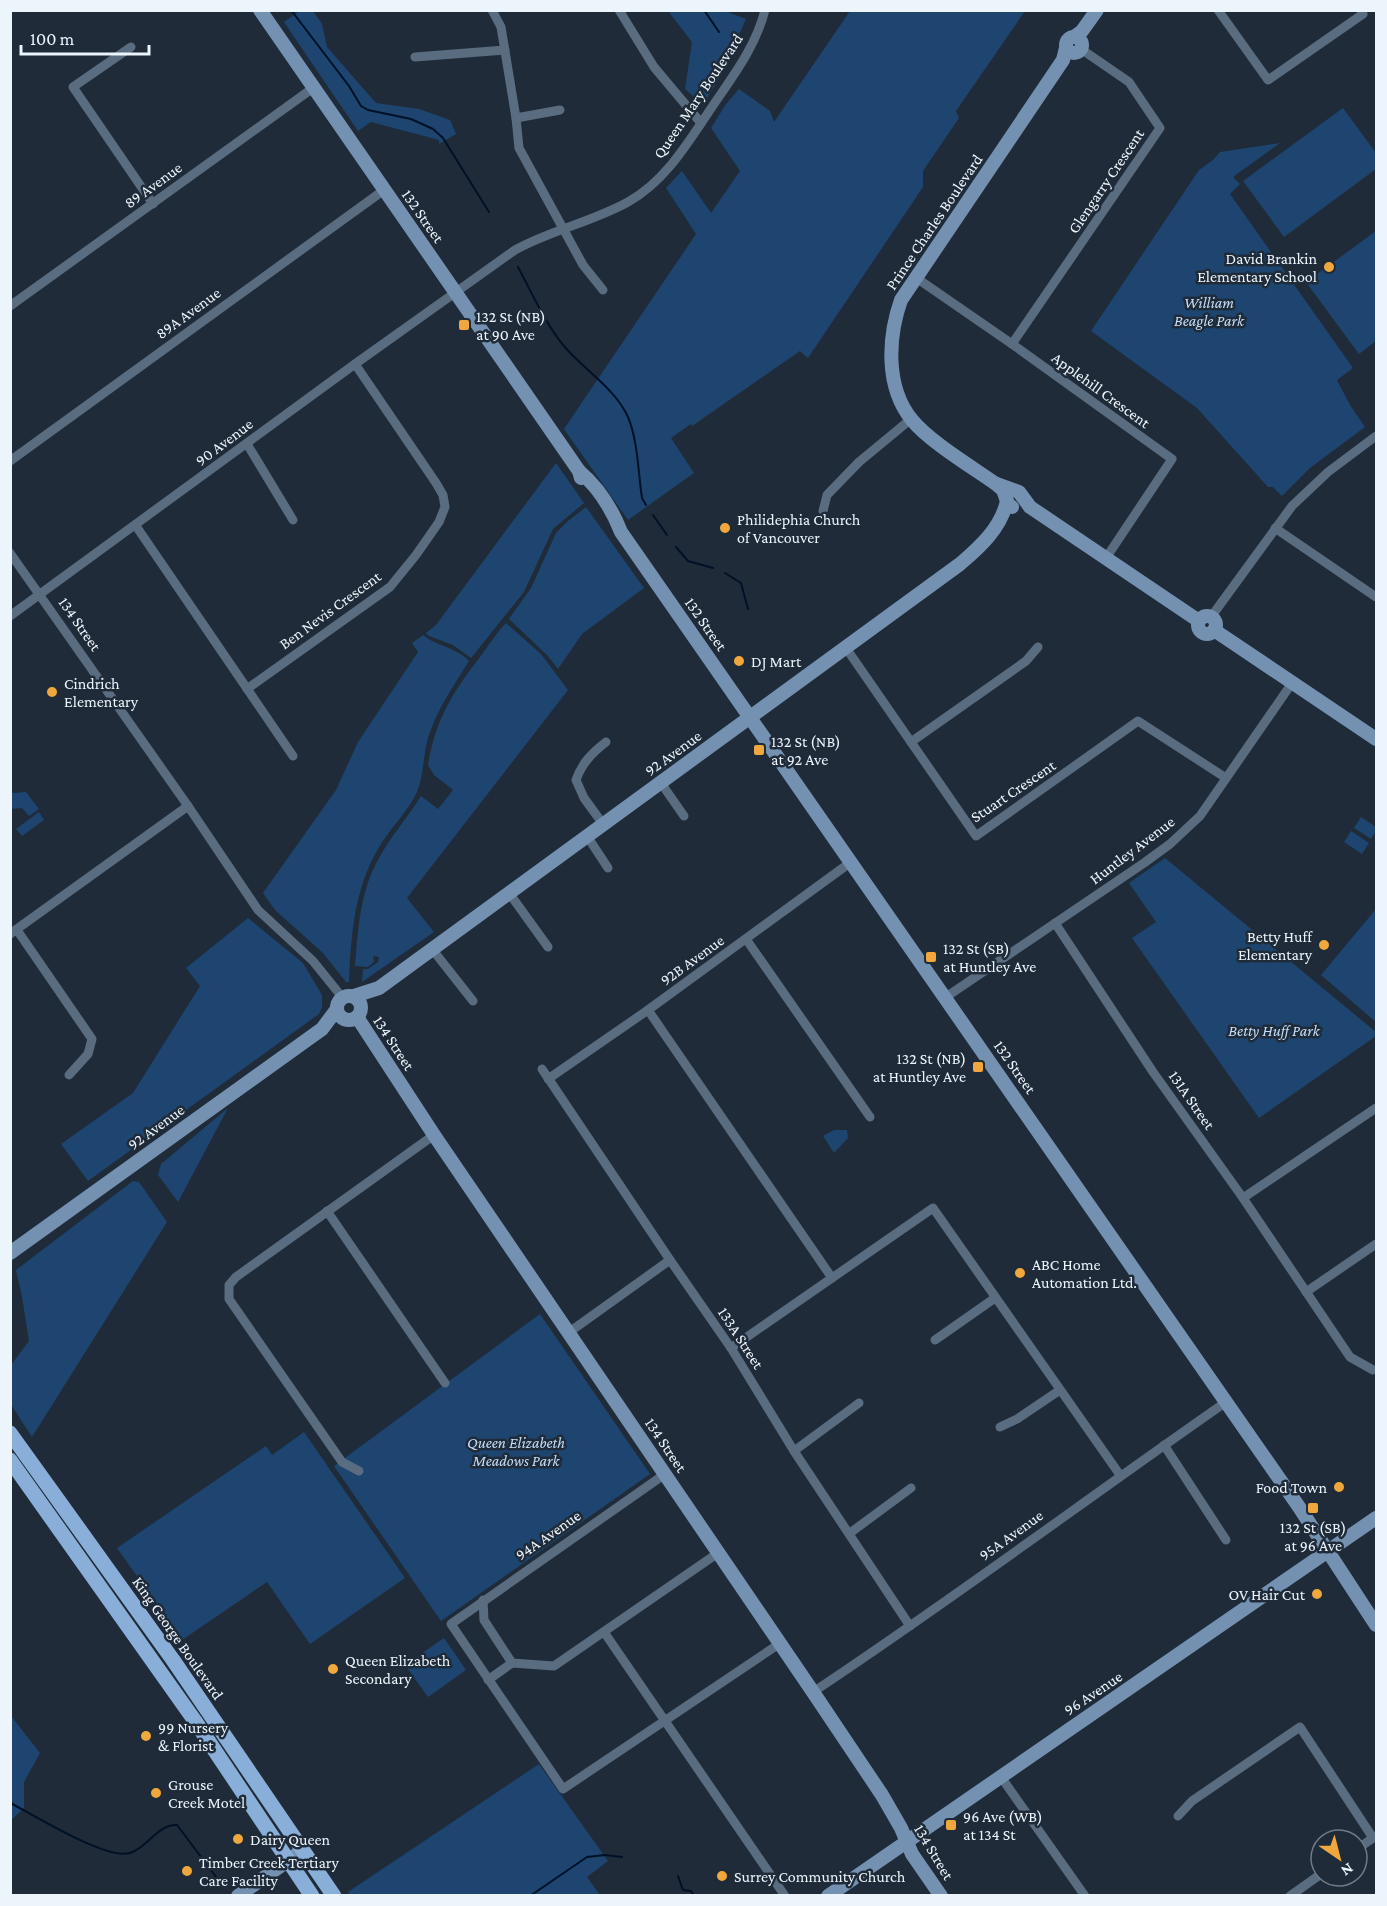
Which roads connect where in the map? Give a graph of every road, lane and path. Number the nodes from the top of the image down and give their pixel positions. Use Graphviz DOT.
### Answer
graph roads {
  1 [pos="260,10"];
  2 [pos="492,10"];
  3 [pos="619,10"];
  4 [pos="765,10"];
  5 [pos="1097,10"];
  6 [pos="1218,10"];
  7 [pos="1361,10"];
  8 [pos="1074,46"];
  9 [pos="131,48"];
  10 [pos="506,50"];
  11 [pos="415,57"];
  12 [pos="313,88"];
  13 [pos="560,111"];
  14 [pos="516,118"];
  15 [pos="701,123"];
  16 [pos="384,190"];
  17 [pos="153,204"];
  18 [pos="563,228"];
  19 [pos="915,277"];
  20 [pos="603,291"];
  21 [pos="455,292"];
  22 [pos="10,306"];
  23 [pos="1012,344"];
  24 [pos="355,364"];
  25 [pos="911,419"];
  26 [pos="1377,436"];
  27 [pos="247,444"];
  28 [pos="10,461"];
  29 [pos="1017,501"];
  30 [pos="823,511"];
  31 [pos="293,520"];
  32 [pos="136,526"];
  33 [pos="1275,528"];
  34 [pos="10,554"];
  35 [pos="1106,558"];
  36 [pos="40,595"];
  37 [pos="1377,597"];
  38 [pos="10,616"];
  39 [pos="1208,623"];
  40 [pos="1038,647"];
  41 [pos="846,648"];
  42 [pos="1292,683"];
  43 [pos="247,689"];
  44 [pos="750,718"];
  45 [pos="1377,739"];
  46 [pos="606,742"];
  47 [pos="911,742"];
  48 [pos="293,756"];
  49 [pos="1226,778"];
  50 [pos="661,783"];
  51 [pos="188,806"];
  52 [pos="684,816"];
  53 [pos="603,824"];
  54 [pos="587,836"];
  55 [pos="851,862"];
  56 [pos="608,868"];
  57 [pos="509,893"];
  58 [pos="1055,923"];
  59 [pos="14,932"];
  60 [pos="746,939"];
  61 [pos="548,947"];
  62 [pos="432,949"];
  63 [pos="946,997"];
  64 [pos="473,1001"];
  65 [pos="350,1008"];
  66 [pos="648,1010"];
  67 [pos="542,1069"];
  68 [pos="69,1075"];
  69 [pos="548,1079"];
  70 [pos="1377,1108"];
  71 [pos="870,1118"];
  72 [pos="434,1135"];
  73 [pos="1243,1198"];
  74 [pos="327,1211"];
  75 [pos="1377,1244"];
  76 [pos="10,1253"];
  77 [pos="670,1260"];
  78 [pos="832,1278"];
  79 [pos="1306,1292"];
  80 [pos="995,1298"];
  81 [pos="568,1333"];
  82 [pos="935,1340"];
  83 [pos="731,1348"];
  84 [pos="1373,1370"];
  85 [pos="444,1383"];
  86 [pos="1060,1390"];
  87 [pos="1226,1401"];
  88 [pos="859,1403"];
  89 [pos="1000,1427"];
  90 [pos="10,1433"];
  91 [pos="1164,1445"];
  92 [pos="794,1451"];
  93 [pos="10,1460"];
  94 [pos="359,1471"];
  95 [pos="665,1474"];
  96 [pos="1120,1475"];
  97 [pos="911,1488"];
  98 [pos="1377,1518"];
  99 [pos="850,1533"];
  100 [pos="1226,1540"];
  101 [pos="1329,1551"];
  102 [pos="718,1553"];
  103 [pos="483,1600"];
  104 [pos="1377,1625"];
  105 [pos="910,1626"];
  106 [pos="604,1632"];
  107 [pos="779,1644"];
  108 [pos="512,1663"];
  109 [pos="488,1680"];
  110 [pos="813,1692"];
  111 [pos="665,1721"];
  112 [pos="1001,1777"];
  113 [pos="1178,1816"];
  114 [pos="1375,1837"];
  115 [pos="907,1842"];
  116 [pos="303,1850"];
  117 [pos="288,1860"];
  118 [pos="1309,1883"];
  119 [pos="238,1896"];
  120 [pos="312,1896"];
  121 [pos="334,1896"];
  122 [pos="785,1896"];
  123 [pos="828,1896"];
  124 [pos="941,1896"];
  125 [pos="1085,1896"];
  126 [pos="1290,1896"];
  1 -- 12 [label="main road, 132 Street"];
  2 -- 10 [label="street"];
  3 -- 15 [label="street"];
  4 -- 15 [label="street, Queen Mary Boulevard"];
  5 -- 8 [label="main road, Prince Charles Boulevard"];
  6 -- 7 [label="street"];
  8 -- 19 [label="main road, Prince Charles Boulevard"];
  8 -- 23 [label="street, Glengarry Crescent"];
  9 -- 17 [label="street"];
  10 -- 11 [label="street"];
  10 -- 14 [label="street"];
  12 -- 16 [label="main road, 132 Street"];
  12 -- 17 [label="street, 89 Avenue"];
  13 -- 14 [label="street"];
  14 -- 18 [label="street"];
  15 -- 18 [label="street, Queen Mary Boulevard"];
  16 -- 21 [label="main road, 132 Street"];
  16 -- 28 [label="street, 89A Avenue"];
  17 -- 22 [label="street, 89 Avenue"];
  18 -- 20 [label="street"];
  18 -- 21 [label="street, Queen Mary Boulevard"];
  19 -- 23 [label="street, Applehill Crescent"];
  19 -- 25 [label="main road, Prince Charles Boulevard"];
  21 -- 24 [label="street, 90 Avenue"];
  21 -- 44 [label="main road, 132 Street"];
  23 -- 35 [label="street, Applehill Crescent"];
  24 -- 27 [label="street, 90 Avenue"];
  24 -- 43 [label="street, Ben Nevis Crescent"];
  25 -- 29 [label="main road, Prince Charles Boulevard"];
  25 -- 30 [label="street"];
  26 -- 33 [label="street"];
  27 -- 31 [label="street"];
  27 -- 32 [label="street, 90 Avenue"];
  29 -- 35 [label="main road, Prince Charles Boulevard"];
  29 -- 41 [label="main road, 92 Avenue"];
  32 -- 36 [label="street, 90 Avenue"];
  32 -- 43 [label="street"];
  33 -- 37 [label="street"];
  33 -- 39 [label="street"];
  34 -- 36 [label="street, 134 Street"];
  35 -- 39 [label="main road, Prince Charles Boulevard"];
  36 -- 38 [label="street, 90 Avenue"];
  36 -- 51 [label="street, 134 Street"];
  39 -- 42 [label="main road, Prince Charles Boulevard"];
  40 -- 47 [label="street"];
  41 -- 44 [label="main road, 92 Avenue"];
  41 -- 47 [label="street, Stuart Crescent"];
  42 -- 45 [label="main road, Prince Charles Boulevard"];
  42 -- 49 [label="street, Huntley Avenue"];
  43 -- 48 [label="street"];
  44 -- 50 [label="main road, 92 Avenue"];
  44 -- 55 [label="main road, 132 Street"];
  46 -- 53 [label="street"];
  47 -- 49 [label="street, Stuart Crescent"];
  49 -- 58 [label="street, Huntley Avenue"];
  50 -- 52 [label="street"];
  50 -- 53 [label="main road, 92 Avenue"];
  51 -- 59 [label="street"];
  51 -- 65 [label="street, 134 Street"];
  53 -- 54 [label="main road, 92 Avenue"];
  54 -- 56 [label="street"];
  54 -- 57 [label="main road, 92 Avenue"];
  55 -- 60 [label="street, 92B Avenue"];
  55 -- 63 [label="main road, 132 Street"];
  57 -- 61 [label="street"];
  57 -- 62 [label="main road, 92 Avenue"];
  58 -- 63 [label="street, Huntley Avenue"];
  58 -- 73 [label="street, 131A Street"];
  59 -- 68 [label="street"];
  60 -- 66 [label="street, 92B Avenue"];
  60 -- 71 [label="street"];
  62 -- 64 [label="street"];
  62 -- 65 [label="main road, 92 Avenue"];
  63 -- 87 [label="main road, 132 Street"];
  65 -- 72 [label="main road, 134 Street"];
  65 -- 76 [label="main road, 92 Avenue"];
  66 -- 69 [label="street, 92B Avenue"];
  66 -- 78 [label="street"];
  67 -- 69 [label="street, 133A Street"];
  69 -- 77 [label="street, 133A Street"];
  70 -- 73 [label="street"];
  72 -- 74 [label="street"];
  72 -- 81 [label="main road, 134 Street"];
  73 -- 79 [label="street, 131A Street"];
  74 -- 85 [label="street"];
  74 -- 94 [label="street"];
  75 -- 79 [label="street"];
  77 -- 81 [label="street"];
  77 -- 83 [label="street, 133A Street"];
  78 -- 80 [label="street"];
  78 -- 83 [label="street"];
  79 -- 84 [label="street, 131A Street"];
  80 -- 82 [label="street"];
  80 -- 86 [label="street"];
  81 -- 95 [label="main road, 134 Street"];
  83 -- 92 [label="street, 133A Street"];
  86 -- 89 [label="street"];
  86 -- 96 [label="street"];
  87 -- 91 [label="street, 95A Avenue"];
  87 -- 101 [label="main road, 132 Street"];
  88 -- 92 [label="street"];
  90 -- 116 [label="main road, King George Boulevard"];
  91 -- 96 [label="street, 95A Avenue"];
  91 -- 100 [label="street"];
  92 -- 99 [label="street, 133A Street"];
  93 -- 117 [label="main road, King George Boulevard"];
  95 -- 102 [label="main road, 134 Street"];
  95 -- 103 [label="street, 94A Avenue"];
  96 -- 105 [label="street, 95A Avenue"];
  97 -- 99 [label="street"];
  98 -- 101 [label="main road, 96 Avenue"];
  99 -- 105 [label="street, 133A Street"];
  101 -- 104 [label="main road, 132 Street"];
  101 -- 112 [label="main road, 96 Avenue"];
  102 -- 106 [label="street"];
  102 -- 107 [label="main road, 134 Street"];
  103 -- 108 [label="street"];
  103 -- 109 [label="street, 94A Avenue"];
  105 -- 110 [label="street, 95A Avenue"];
  106 -- 108 [label="street"];
  106 -- 111 [label="street"];
  107 -- 110 [label="main road, 134 Street"];
  107 -- 111 [label="street"];
  108 -- 109 [label="street"];
  109 -- 111 [label="street"];
  110 -- 115 [label="main road, 134 Street"];
  111 -- 122 [label="street"];
  112 -- 115 [label="main road, 96 Avenue"];
  112 -- 125 [label="street"];
  113 -- 114 [label="street"];
  115 -- 123 [label="main road, 96 Avenue"];
  115 -- 124 [label="main road, 134 Street"];
  116 -- 117 [label="main road"];
  116 -- 121 [label="main road, King George Boulevard"];
  117 -- 119 [label="main road"];
  117 -- 120 [label="main road, King George Boulevard"];
  118 -- 126 [label="street"];
}
